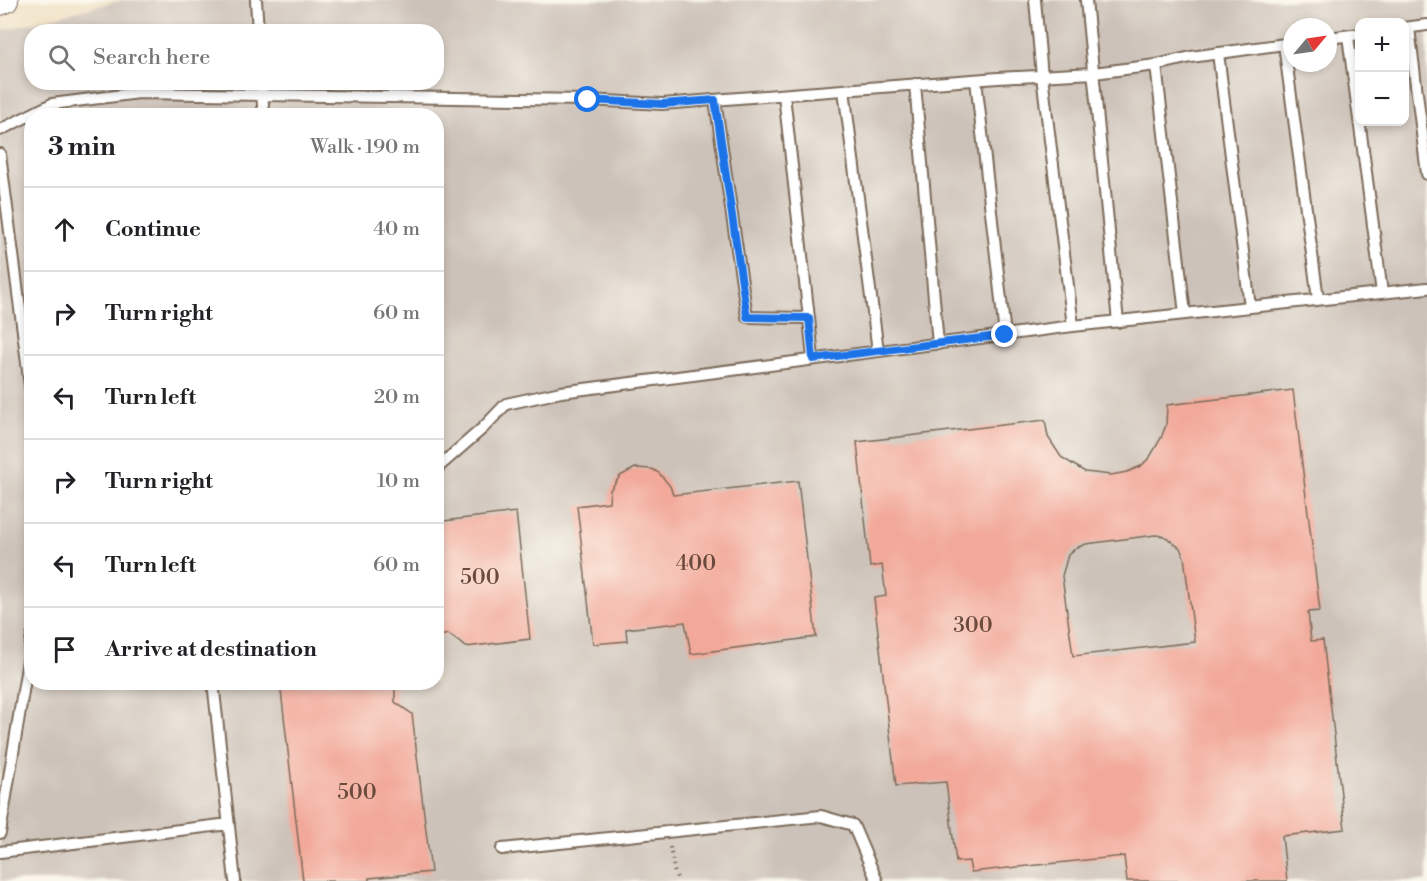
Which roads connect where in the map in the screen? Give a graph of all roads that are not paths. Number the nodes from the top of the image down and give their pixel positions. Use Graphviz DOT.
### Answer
graph roads {
  1 [pos="4,0"];
  2 [pos="256,0"];
  3 [pos="1035,0"];
  4 [pos="1086,0"];
  5 [pos="0,2"];
  6 [pos="258,24"];
  7 [pos="1427,25"];
  8 [pos="1409,28"];
  9 [pos="1355,35"];
  10 [pos="1348,36"];
  11 [pos="1337,37"];
  12 [pos="1409,43"];
  13 [pos="1283,45"];
  14 [pos="1218,53"];
  15 [pos="1156,65"];
  16 [pos="1291,72"];
  17 [pos="1094,73"];
  18 [pos="1042,76"];
  19 [pos="976,80"];
  20 [pos="915,84"];
  21 [pos="261,90"];
  22 [pos="844,90"];
  23 [pos="784,94"];
  24 [pos="261,95"];
  25 [pos="715,100"];
  26 [pos="44,108"];
  27 [pos="263,108"];
  28 [pos="24,118"];
  29 [pos="0,130"];
  30 [pos="0,154"];
  31 [pos="1427,174"];
  32 [pos="1427,288"];
  33 [pos="1382,292"];
  34 [pos="1318,299"];
  35 [pos="1250,307"];
  36 [pos="1185,314"];
  37 [pos="809,318"];
  38 [pos="1118,322"];
  39 [pos="1073,326"];
  40 [pos="1005,335"];
  41 [pos="24,339"];
  42 [pos="938,344"];
  43 [pos="878,351"];
  44 [pos="813,359"];
  45 [pos="444,462"];
  46 [pos="24,685"];
  47 [pos="214,690"];
  48 [pos="229,824"];
  49 [pos="0,833"];
  50 [pos="502,849"];
  51 [pos="0,852"];
  52 [pos="235,881"];
  53 [pos="877,881"];
  1 -- 5 [label="street"];
  2 -- 6 [label="lane"];
  3 -- 18 [label="lane"];
  4 -- 17 [label="lane"];
  7 -- 8 [label="lane"];
  9 -- 10 [label="lane"];
  10 -- 11 [label="lane"];
  10 -- 33 [label="lane"];
  12 -- 31 [label="lane"];
  13 -- 14 [label="lane"];
  14 -- 15 [label="lane"];
  14 -- 35 [label="lane"];
  15 -- 17 [label="lane"];
  15 -- 36 [label="lane"];
  16 -- 34 [label="lane"];
  17 -- 18 [label="lane"];
  17 -- 38 [label="lane"];
  18 -- 19 [label="lane"];
  18 -- 39 [label="lane"];
  19 -- 20 [label="lane"];
  19 -- 40 [label="lane"];
  20 -- 22 [label="lane"];
  20 -- 42 [label="lane"];
  21 -- 24 [label="lane"];
  22 -- 23 [label="lane"];
  22 -- 43 [label="lane"];
  23 -- 25 [label="lane"];
  23 -- 37 [label="lane"];
  24 -- 25 [label="lane"];
  24 -- 26 [label="lane"];
  24 -- 27 [label="lane"];
  25 -- 37 [label="lane"];
  28 -- 29 [label="lane"];
  30 -- 41 [label="lane"];
  32 -- 33 [label="lane"];
  33 -- 34 [label="lane"];
  34 -- 35 [label="lane"];
  35 -- 36 [label="lane"];
  36 -- 38 [label="lane"];
  37 -- 44 [label="lane"];
  38 -- 39 [label="lane"];
  39 -- 40 [label="lane"];
  40 -- 42 [label="lane"];
  42 -- 43 [label="lane"];
  43 -- 44 [label="lane"];
  44 -- 45 [label="lane"];
  46 -- 49 [label="lane"];
  47 -- 48 [label="lane"];
  48 -- 51 [label="lane"];
  48 -- 52 [label="lane"];
  50 -- 53 [label="lane"];
}
